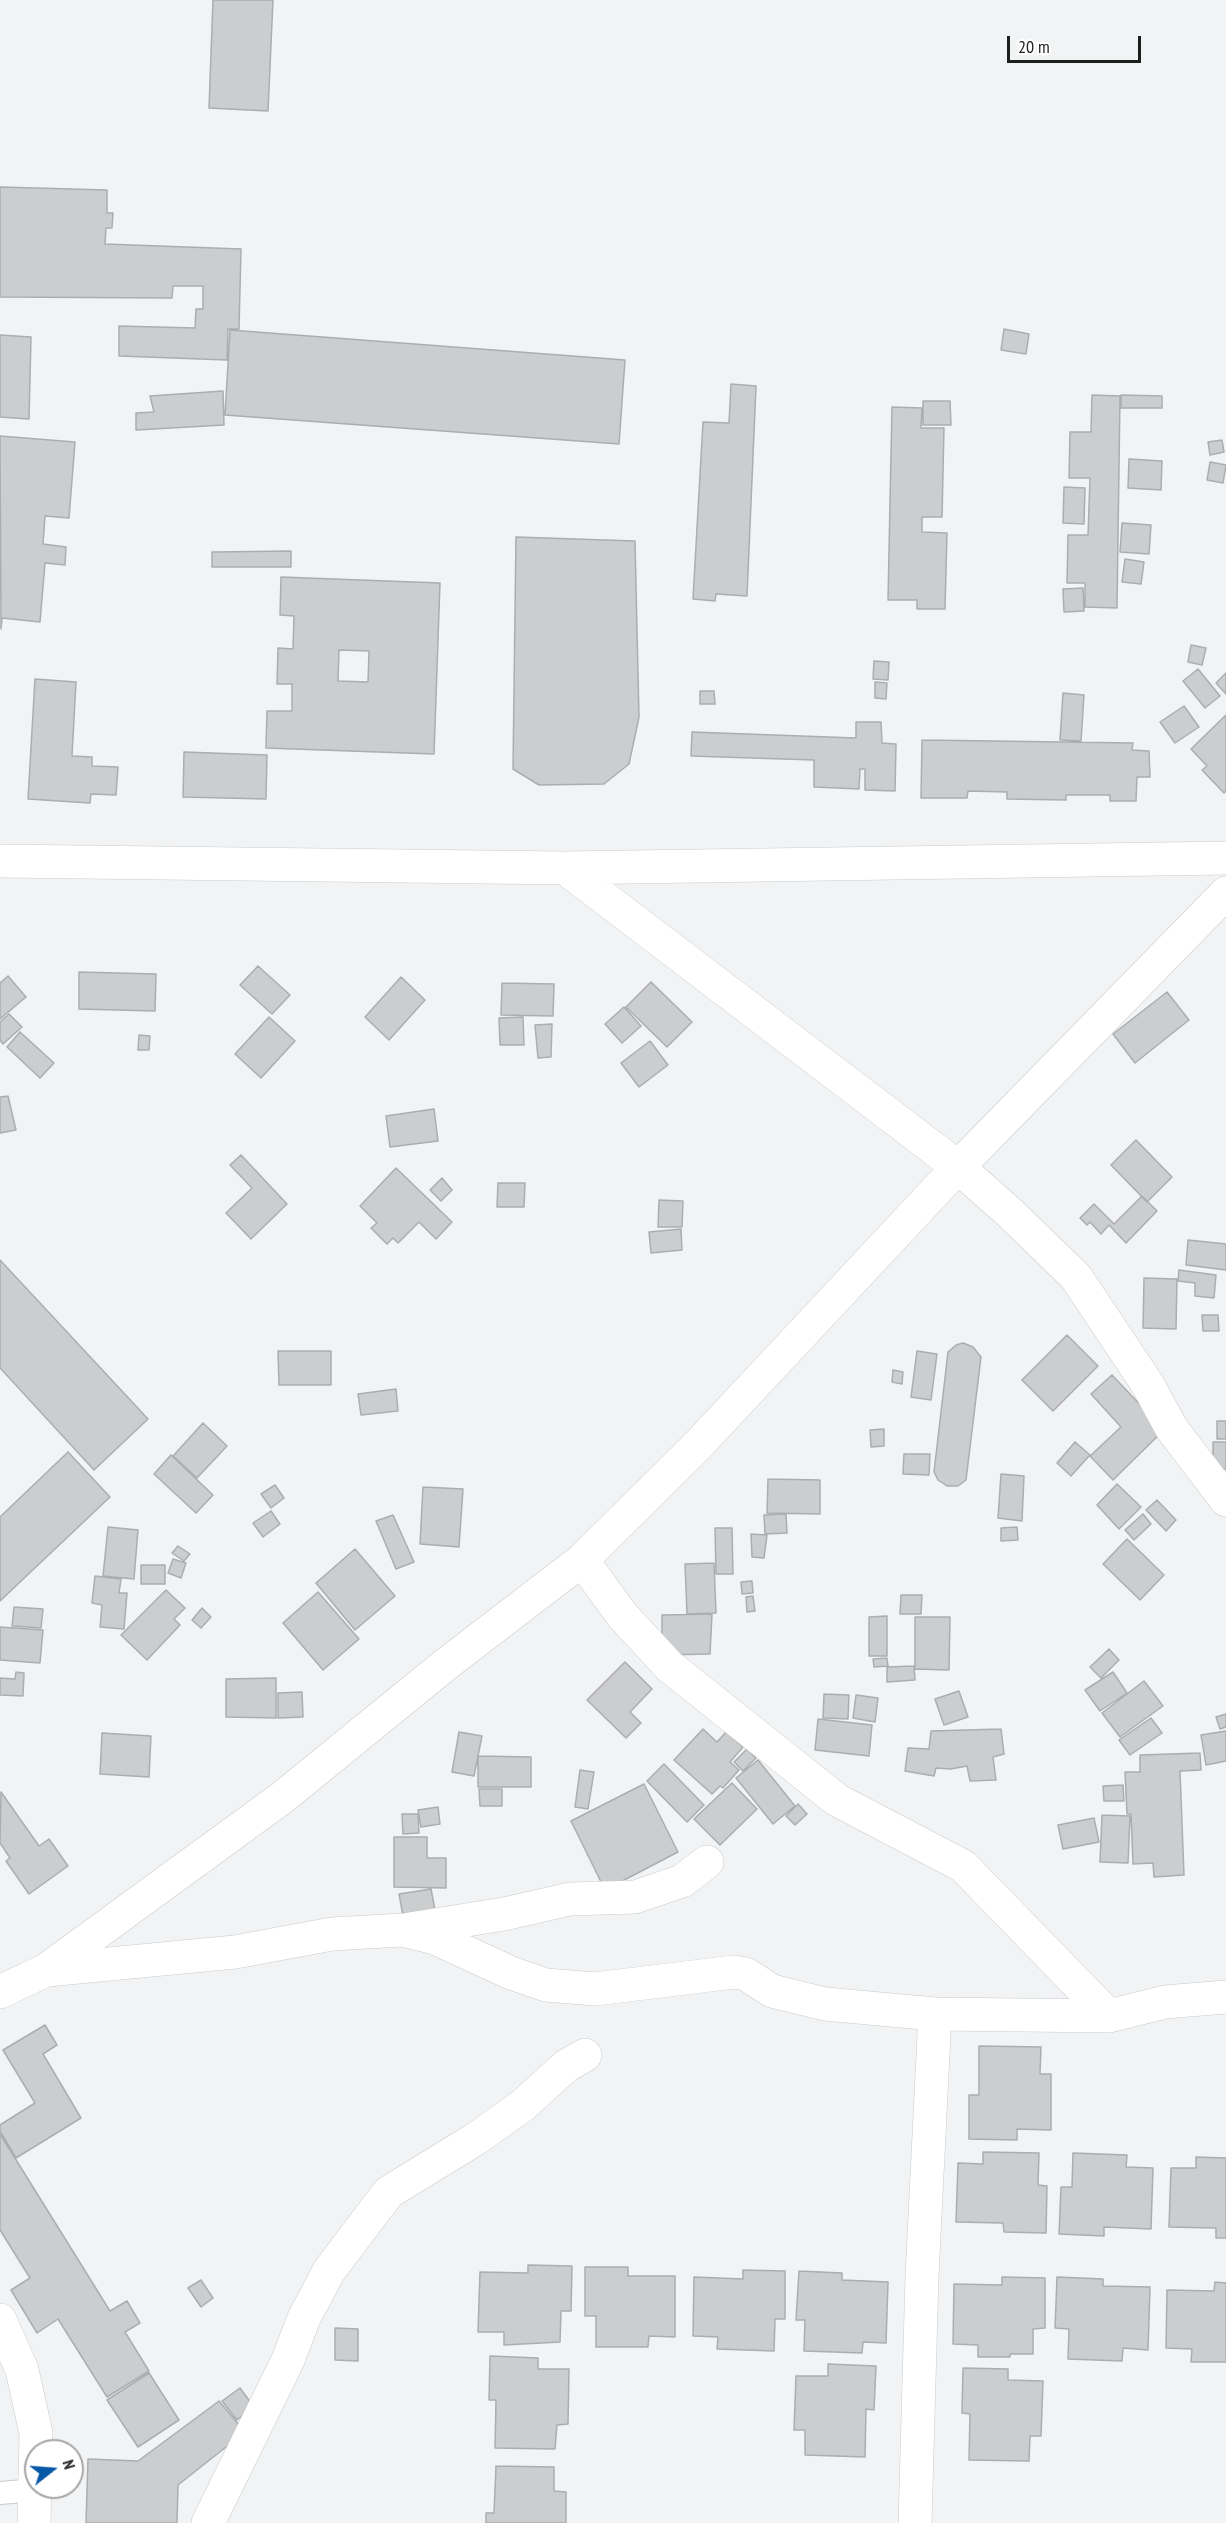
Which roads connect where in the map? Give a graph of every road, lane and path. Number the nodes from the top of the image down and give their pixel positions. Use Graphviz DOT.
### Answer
graph roads {
  1 [pos="1226,858"];
  2 [pos="0,861"];
  3 [pos="565,868"];
  4 [pos="1226,893"];
  5 [pos="958,1167"];
  6 [pos="1226,1500"];
  7 [pos="582,1560"];
  8 [pos="707,1862"];
  9 [pos="402,1930"];
  10 [pos="46,1970"];
  11 [pos="0,1992"];
  12 [pos="1226,1997"];
  13 [pos="935,2014"];
  14 [pos="1109,2016"];
  15 [pos="585,2055"];
  16 [pos="0,2320"];
  17 [pos="36,2439"];
  18 [pos="24,2491"];
  19 [pos="0,2493"];
  20 [pos="35,2499"];
  21 [pos="34,2523"];
  22 [pos="208,2523"];
  23 [pos="915,2523"];
  1 -- 3 [label="street"];
  2 -- 3 [label="street"];
  3 -- 5 [label="street"];
  4 -- 5 [label="street"];
  5 -- 6 [label="street"];
  5 -- 7 [label="street"];
  7 -- 10 [label="street"];
  7 -- 14 [label="street"];
  8 -- 9 [label="street"];
  9 -- 10 [label="street"];
  9 -- 13 [label="street"];
  10 -- 11 [label="street"];
  12 -- 14 [label="street"];
  13 -- 14 [label="street"];
  13 -- 23 [label="street"];
  15 -- 22 [label="street"];
  16 -- 17 [label="street"];
  18 -- 19 [label="lane"];
  20 -- 21 [label="street"];
}
